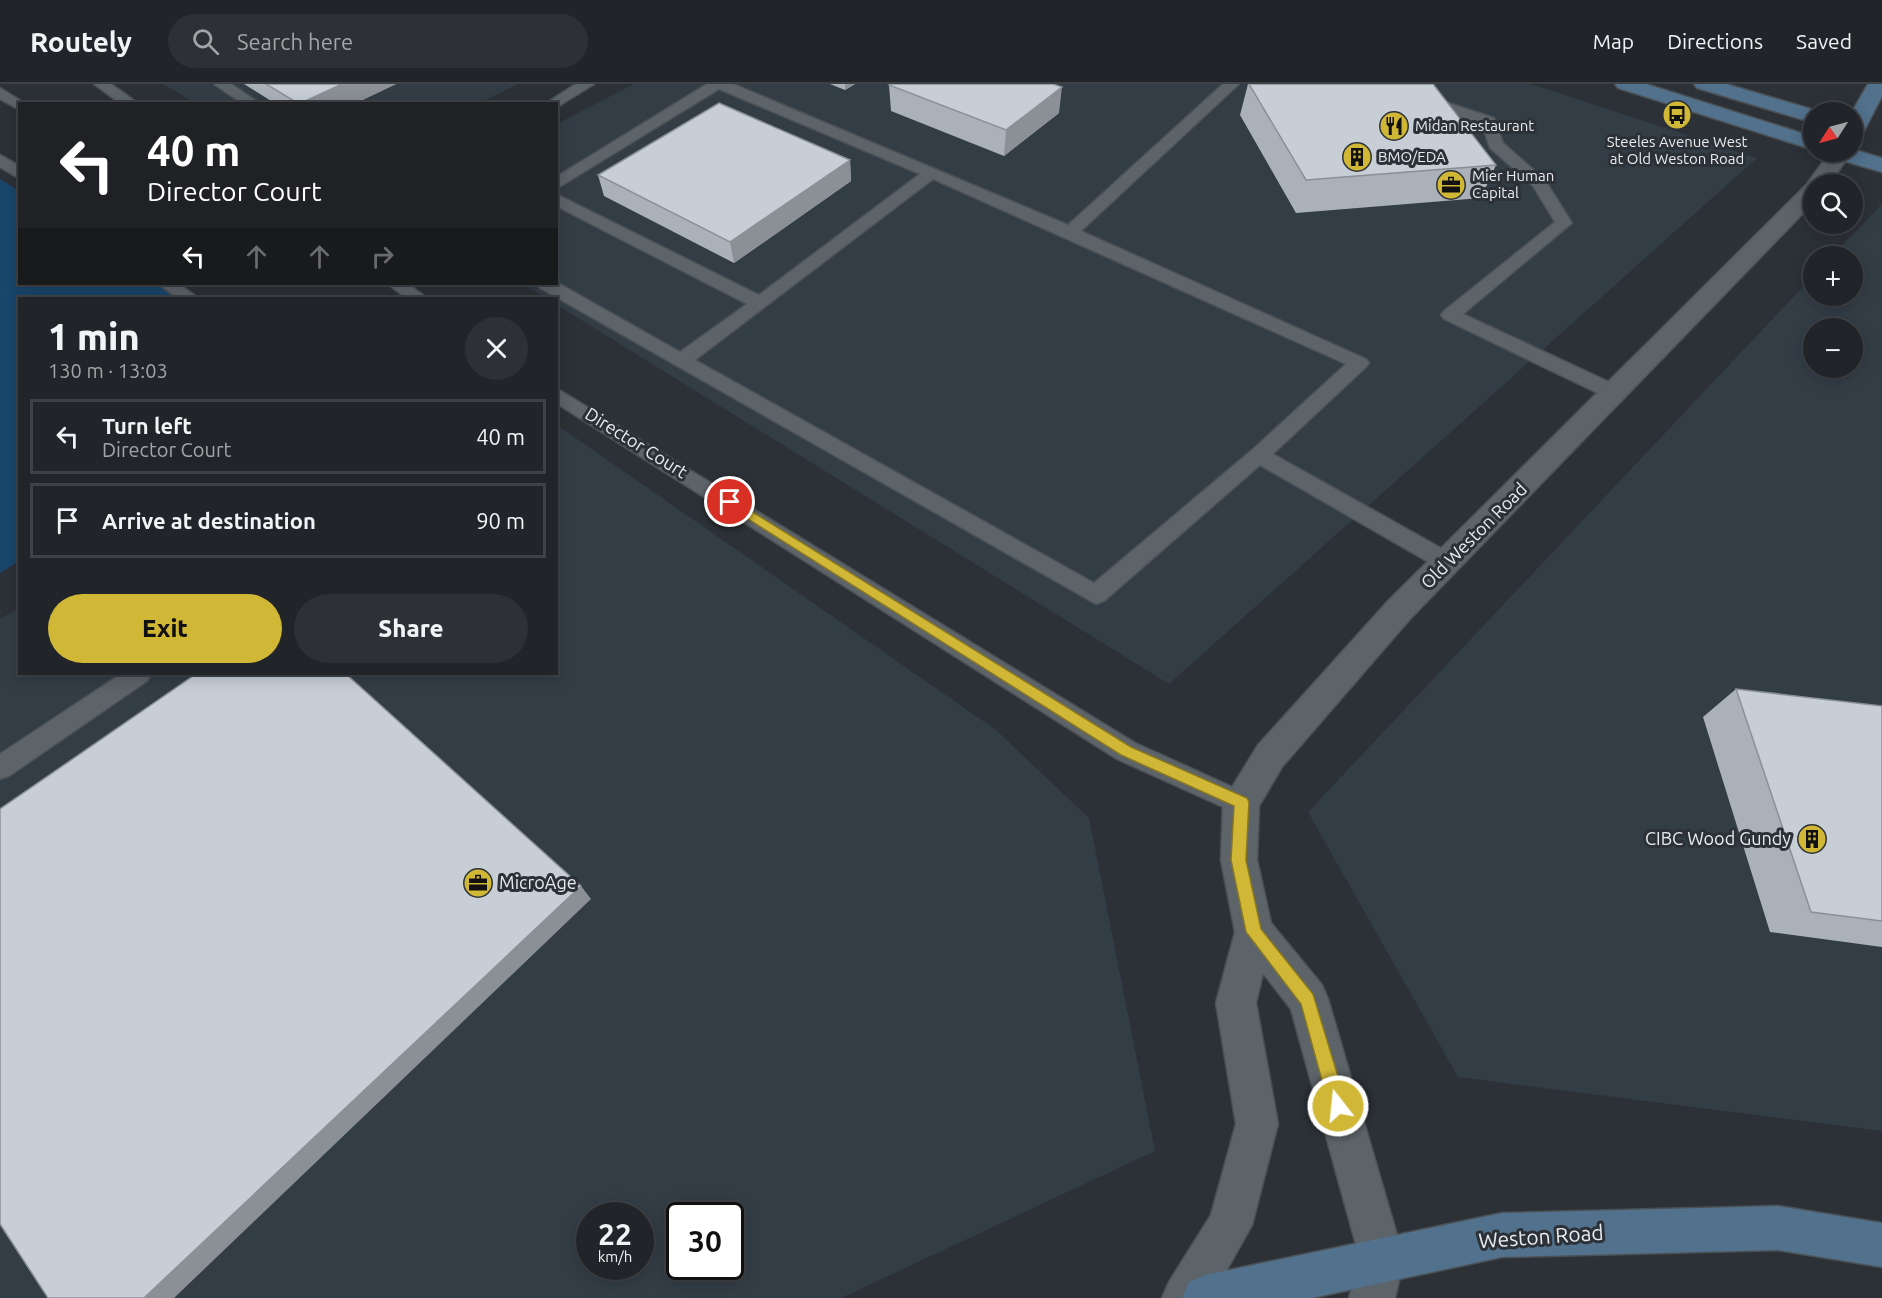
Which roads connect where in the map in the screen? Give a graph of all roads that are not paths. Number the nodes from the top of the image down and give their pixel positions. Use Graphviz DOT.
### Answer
graph roads {
  1 [pos="102,84"];
  2 [pos="221,84"];
  3 [pos="587,84"];
  4 [pos="718,84"];
  5 [pos="1232,84"];
  6 [pos="1377,84"];
  7 [pos="1625,84"];
  8 [pos="1704,84"];
  9 [pos="1878,84"];
  10 [pos="0,92"];
  11 [pos="129,102"];
  12 [pos="251,102"];
  13 [pos="556,102"];
  14 [pos="18,105"];
  15 [pos="1803,114"];
  16 [pos="1863,119"];
  17 [pos="1803,141"];
  18 [pos="1863,159"];
  19 [pos="0,160"];
  20 [pos="1882,165"];
  21 [pos="18,173"];
  22 [pos="931,173"];
  23 [pos="558,183"];
  24 [pos="558,200"];
  25 [pos="1803,200"];
  26 [pos="1069,233"];
  27 [pos="170,285"];
  28 [pos="398,285"];
  29 [pos="548,285"];
  30 [pos="188,297"];
  31 [pos="416,297"];
  32 [pos="760,303"];
  33 [pos="682,360"];
  34 [pos="1615,393"];
  35 [pos="558,395"];
  36 [pos="1259,455"];
  37 [pos="1447,562"];
  38 [pos="138,675"];
  39 [pos="0,768"];
  40 [pos="1241,802"];
  41 [pos="1254,932"];
  42 [pos="1882,1245"];
  43 [pos="1377,1278"];
  44 [pos="1185,1298"];
  45 [pos="1205,1298"];
  1 -- 11 [label="lane"];
  2 -- 12 [label="lane"];
  3 -- 13 [label="lane"];
  4 -- 22 [label="lane"];
  4 -- 23 [label="lane"];
  5 -- 26 [label="lane"];
  6 -- 34 [label="lane"];
  7 -- 17 [label="main road"];
  8 -- 15 [label="main road"];
  9 -- 16 [label="main road"];
  10 -- 14 [label="lane"];
  18 -- 20 [label="main road"];
  19 -- 21 [label="lane"];
  22 -- 26 [label="lane"];
  22 -- 32 [label="lane"];
  24 -- 32 [label="lane"];
  25 -- 34 [label="street, Old Weston Road"];
  26 -- 36 [label="lane"];
  27 -- 30 [label="lane"];
  28 -- 31 [label="lane"];
  29 -- 33 [label="lane"];
  32 -- 33 [label="lane"];
  33 -- 36 [label="lane"];
  34 -- 37 [label="street, Old Weston Road"];
  35 -- 40 [label="lane, Director Court"];
  36 -- 37 [label="lane"];
  37 -- 40 [label="street, Old Weston Road"];
  38 -- 39 [label="lane"];
  40 -- 41 [label="street"];
  41 -- 43 [label="street"];
  41 -- 44 [label="street"];
  42 -- 43 [label="main road, Weston Road"];
  43 -- 45 [label="main road, Weston Road"];
}
